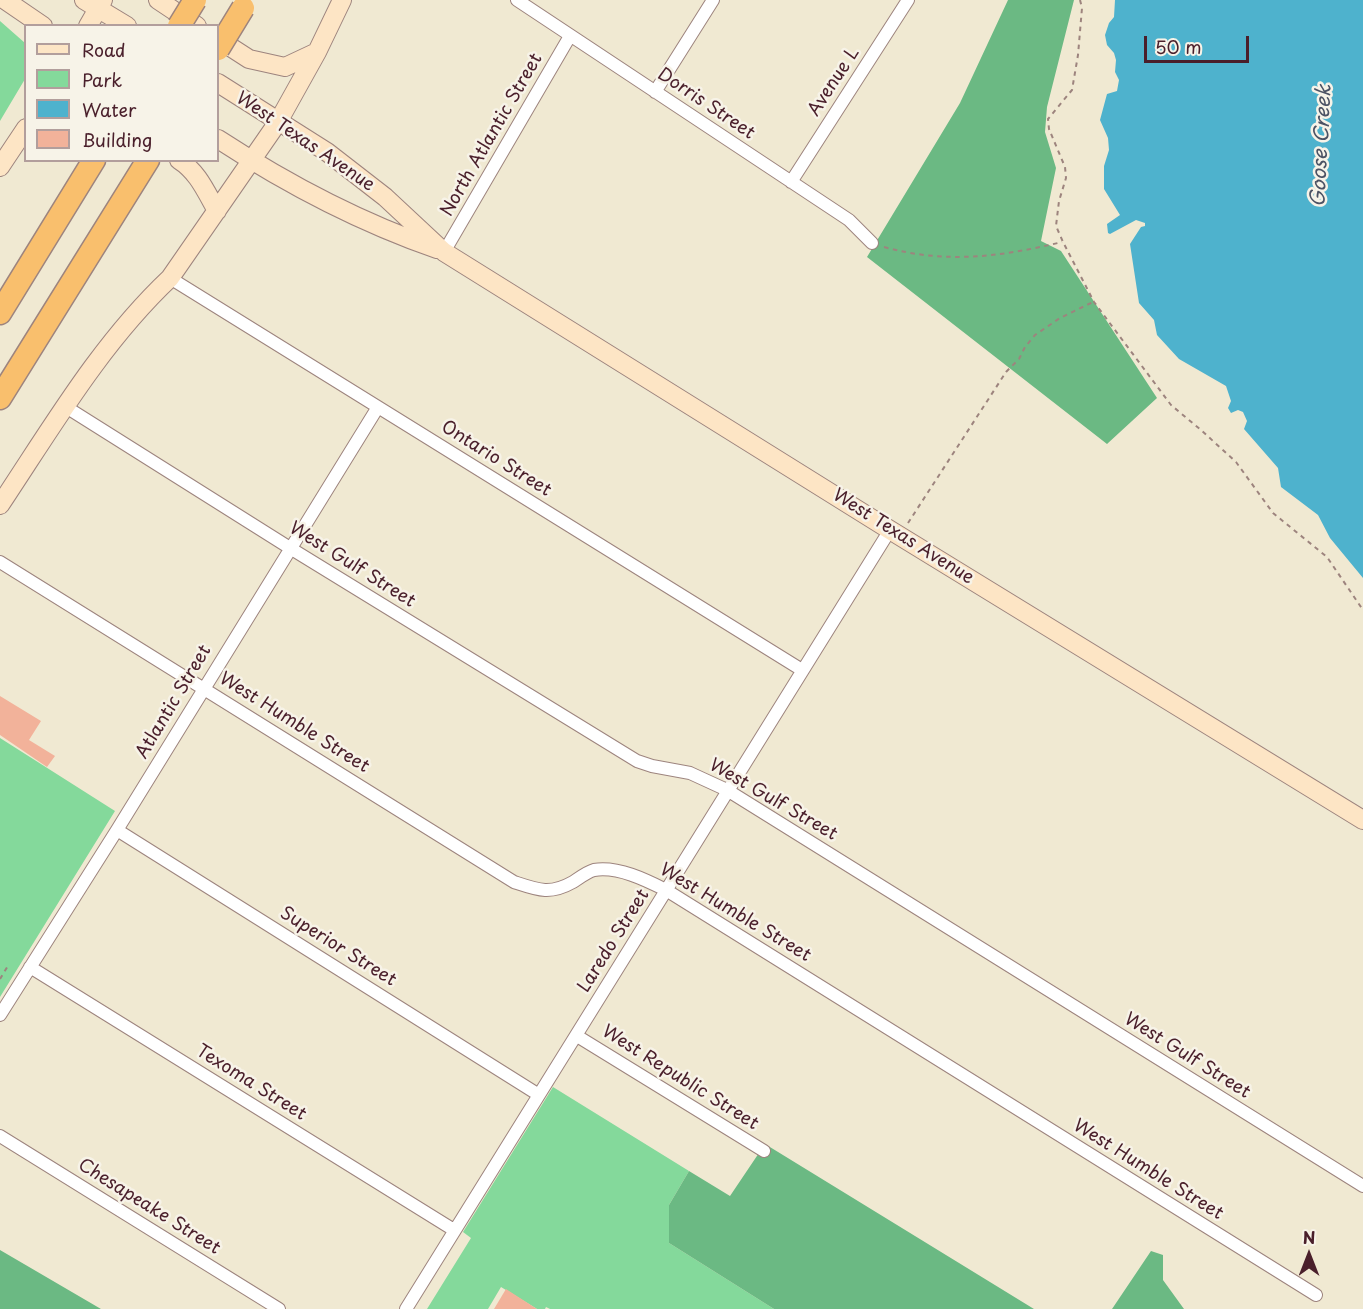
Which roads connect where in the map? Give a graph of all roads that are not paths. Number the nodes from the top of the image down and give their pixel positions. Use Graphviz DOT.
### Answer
graph roads {
  1 [pos="5,0"];
  2 [pos="158,0"];
  3 [pos="195,0"];
  4 [pos="342,0"];
  5 [pos="517,0"];
  6 [pos="713,0"];
  7 [pos="908,0"];
  8 [pos="95,2"];
  9 [pos="245,4"];
  10 [pos="40,24"];
  11 [pos="89,24"];
  12 [pos="124,24"];
  13 [pos="180,24"];
  14 [pos="193,24"];
  15 [pos="570,36"];
  16 [pos="219,40"];
  17 [pos="219,47"];
  18 [pos="317,52"];
  19 [pos="219,84"];
  20 [pos="655,92"];
  21 [pos="278,122"];
  22 [pos="24,131"];
  23 [pos="219,140"];
  24 [pos="251,161"];
  25 [pos="147,162"];
  26 [pos="181,162"];
  27 [pos="0,167"];
  28 [pos="89,169"];
  29 [pos="791,182"];
  30 [pos="217,211"];
  31 [pos="50,233"];
  32 [pos="872,243"];
  33 [pos="444,252"];
  34 [pos="170,278"];
  35 [pos="72,282"];
  36 [pos="0,285"];
  37 [pos="0,313"];
  38 [pos="0,398"];
  39 [pos="66,407"];
  40 [pos="378,407"];
  41 [pos="0,417"];
  42 [pos="0,505"];
  43 [pos="895,532"];
  44 [pos="290,548"];
  45 [pos="0,562"];
  46 [pos="802,670"];
  47 [pos="203,688"];
  48 [pos="727,790"];
  49 [pos="1363,820"];
  50 [pos="117,830"];
  51 [pos="666,890"];
  52 [pos="30,967"];
  53 [pos="0,1015"];
  54 [pos="577,1036"];
  55 [pos="539,1095"];
  56 [pos="0,1136"];
  57 [pos="764,1151"];
  58 [pos="1363,1186"];
  59 [pos="454,1230"];
  60 [pos="1316,1295"];
  61 [pos="279,1309"];
  62 [pos="406,1309"];
  1 -- 10 [label="street"];
  2 -- 14 [label="street"];
  3 -- 13 [label="highway, bridge"];
  4 -- 18 [label="street"];
  5 -- 15 [label="street, Dorris Street"];
  6 -- 20 [label="street"];
  7 -- 29 [label="street, Avenue L"];
  8 -- 11 [label="street"];
  8 -- 12 [label="street"];
  9 -- 17 [label="highway, bridge"];
  15 -- 20 [label="street, Dorris Street"];
  15 -- 33 [label="street, North Atlantic Street"];
  16 -- 18 [label="street"];
  18 -- 21 [label="street"];
  19 -- 21 [label="street, West Texas Avenue"];
  20 -- 29 [label="street, Dorris Street"];
  21 -- 24 [label="street"];
  21 -- 33 [label="street, West Texas Avenue"];
  22 -- 27 [label="street"];
  23 -- 24 [label="street, West Texas Avenue"];
  24 -- 30 [label="street"];
  24 -- 33 [label="street, West Texas Avenue"];
  25 -- 35 [label="highway"];
  26 -- 30 [label="street"];
  28 -- 31 [label="highway"];
  29 -- 32 [label="street, Dorris Street"];
  30 -- 34 [label="street"];
  31 -- 36 [label="highway"];
  31 -- 37 [label="highway"];
  33 -- 43 [label="street, West Texas Avenue"];
  34 -- 39 [label="street"];
  34 -- 40 [label="street, Ontario Street"];
  35 -- 38 [label="highway"];
  35 -- 41 [label="highway"];
  39 -- 42 [label="street"];
  39 -- 44 [label="street, West Gulf Street"];
  40 -- 44 [label="street, Atlantic Street"];
  40 -- 46 [label="street, Ontario Street"];
  43 -- 46 [label="street, Laredo Street"];
  43 -- 49 [label="street, West Texas Avenue"];
  44 -- 47 [label="street, Atlantic Street"];
  44 -- 48 [label="street, West Gulf Street"];
  45 -- 47 [label="street, West Humble Street"];
  46 -- 48 [label="street, Laredo Street"];
  47 -- 50 [label="street, Atlantic Street"];
  47 -- 51 [label="street, West Humble Street"];
  48 -- 51 [label="street, Laredo Street"];
  48 -- 58 [label="street, West Gulf Street"];
  50 -- 52 [label="street, Atlantic Street"];
  50 -- 55 [label="street, Superior Street"];
  51 -- 54 [label="street, Laredo Street"];
  51 -- 60 [label="street, West Humble Street"];
  52 -- 53 [label="street, Atlantic Street"];
  52 -- 59 [label="street, Texoma Street"];
  54 -- 55 [label="street, Laredo Street"];
  54 -- 57 [label="street, West Republic Street"];
  55 -- 59 [label="street, Laredo Street"];
  56 -- 61 [label="street, Chesapeake Street"];
  59 -- 62 [label="street, Laredo Street"];
}
